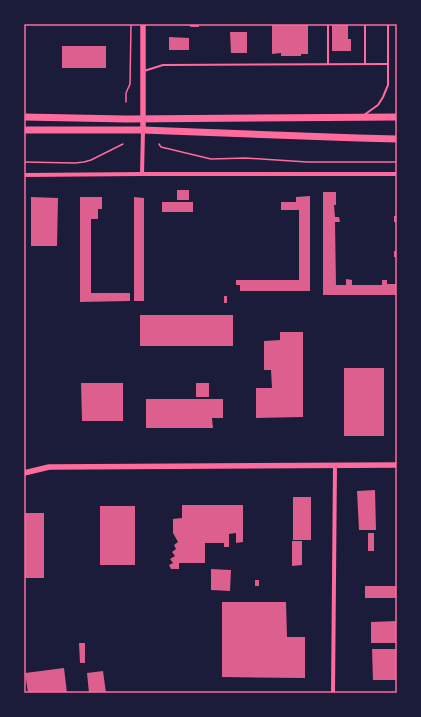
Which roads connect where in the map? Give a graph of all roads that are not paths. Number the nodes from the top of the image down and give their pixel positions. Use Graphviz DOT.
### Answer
graph roads {
  1 [pos="143,24"];
  2 [pos="328,24"];
  3 [pos="365,24"];
  4 [pos="388,24"];
  5 [pos="328,64"];
  6 [pos="365,64"];
  7 [pos="388,64"];
  8 [pos="143,71"];
  9 [pos="24,117"];
  10 [pos="397,117"];
  11 [pos="143,118"];
  12 [pos="359,118"];
  13 [pos="24,130"];
  14 [pos="143,130"];
  15 [pos="397,137"];
  16 [pos="142,174"];
  17 [pos="397,174"];
  18 [pos="24,175"];
  19 [pos="335,465"];
  20 [pos="397,465"];
  21 [pos="24,473"];
  22 [pos="333,693"];
  1 -- 8 [label="street"];
  2 -- 5 [label="lane"];
  3 -- 6 [label="lane"];
  4 -- 7 [label="lane"];
  5 -- 6 [label="lane"];
  5 -- 8 [label="lane"];
  6 -- 7 [label="lane"];
  7 -- 12 [label="lane"];
  8 -- 11 [label="street"];
  9 -- 11 [label="main road"];
  10 -- 12 [label="main road"];
  11 -- 12 [label="main road"];
  11 -- 14 [label="street"];
  13 -- 14 [label="main road"];
  14 -- 15 [label="main road"];
  14 -- 16 [label="street"];
  16 -- 17 [label="street"];
  16 -- 18 [label="street"];
  19 -- 20 [label="street"];
  19 -- 21 [label="street"];
  19 -- 22 [label="street"];
}
